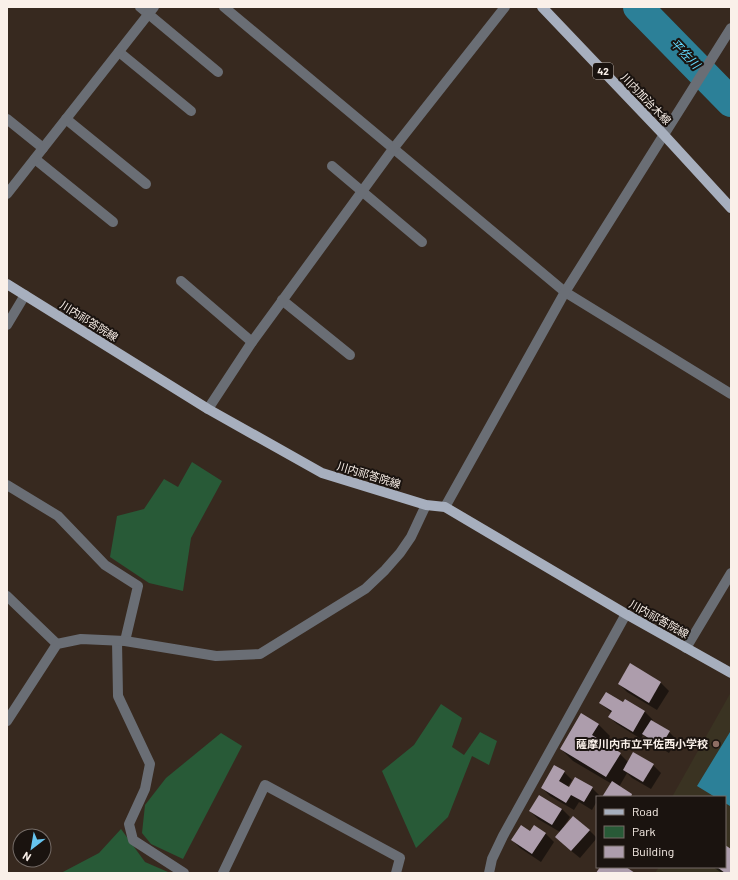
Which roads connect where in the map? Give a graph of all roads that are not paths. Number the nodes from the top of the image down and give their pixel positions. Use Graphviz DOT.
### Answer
graph roads {
  1 [pos="140,7"];
  2 [pos="224,7"];
  3 [pos="506,7"];
  4 [pos="542,7"];
  5 [pos="151,10"];
  6 [pos="729,30"];
  7 [pos="119,52"];
  8 [pos="218,72"];
  9 [pos="191,111"];
  10 [pos="7,119"];
  11 [pos="66,119"];
  12 [pos="664,135"];
  13 [pos="43,148"];
  14 [pos="393,149"];
  15 [pos="35,159"];
  16 [pos="332,166"];
  17 [pos="146,184"];
  18 [pos="362,192"];
  19 [pos="7,194"];
  20 [pos="731,208"];
  21 [pos="113,222"];
  22 [pos="422,242"];
  23 [pos="181,281"];
  24 [pos="7,284"];
  25 [pos="565,292"];
  26 [pos="25,295"];
  27 [pos="282,300"];
  28 [pos="7,325"];
  29 [pos="252,342"];
  30 [pos="350,355"];
  31 [pos="731,394"];
  32 [pos="208,409"];
  33 [pos="7,485"];
  34 [pos="426,505"];
  35 [pos="445,507"];
  36 [pos="731,573"];
  37 [pos="7,596"];
  38 [pos="626,614"];
  39 [pos="121,641"];
  40 [pos="57,644"];
  41 [pos="686,648"];
  42 [pos="731,673"];
  43 [pos="8,717"];
  44 [pos="184,873"];
  45 [pos="223,873"];
  46 [pos="396,873"];
  47 [pos="489,873"];
  1 -- 5 [label="street"];
  2 -- 14 [label="street"];
  3 -- 14 [label="street"];
  4 -- 12 [label="main road, 川内加治木線 / 42"];
  5 -- 7 [label="street"];
  5 -- 8 [label="street"];
  6 -- 12 [label="street"];
  7 -- 9 [label="street"];
  7 -- 11 [label="street"];
  10 -- 13 [label="street"];
  11 -- 13 [label="street"];
  11 -- 17 [label="street"];
  12 -- 20 [label="main road, 川内加治木線 / 42"];
  12 -- 25 [label="street"];
  13 -- 15 [label="street"];
  14 -- 18 [label="street"];
  14 -- 25 [label="street"];
  15 -- 19 [label="street"];
  15 -- 21 [label="street"];
  16 -- 18 [label="street"];
  18 -- 22 [label="street"];
  18 -- 27 [label="street"];
  23 -- 29 [label="street"];
  24 -- 26 [label="main road, 川内祁答院線"];
  25 -- 31 [label="street"];
  25 -- 35 [label="street"];
  26 -- 28 [label="street"];
  26 -- 32 [label="main road, 川内祁答院線"];
  27 -- 29 [label="street"];
  27 -- 30 [label="street"];
  29 -- 32 [label="street"];
  32 -- 34 [label="main road, 川内祁答院線"];
  33 -- 39 [label="street"];
  34 -- 35 [label="main road, 川内祁答院線"];
  34 -- 39 [label="street"];
  35 -- 38 [label="main road, 川内祁答院線"];
  36 -- 41 [label="street"];
  37 -- 40 [label="street"];
  38 -- 41 [label="main road, 川内祁答院線"];
  38 -- 47 [label="street"];
  39 -- 40 [label="street"];
  39 -- 44 [label="street"];
  40 -- 43 [label="street"];
  41 -- 42 [label="main road, 川内祁答院線"];
  45 -- 46 [label="street"];
}
